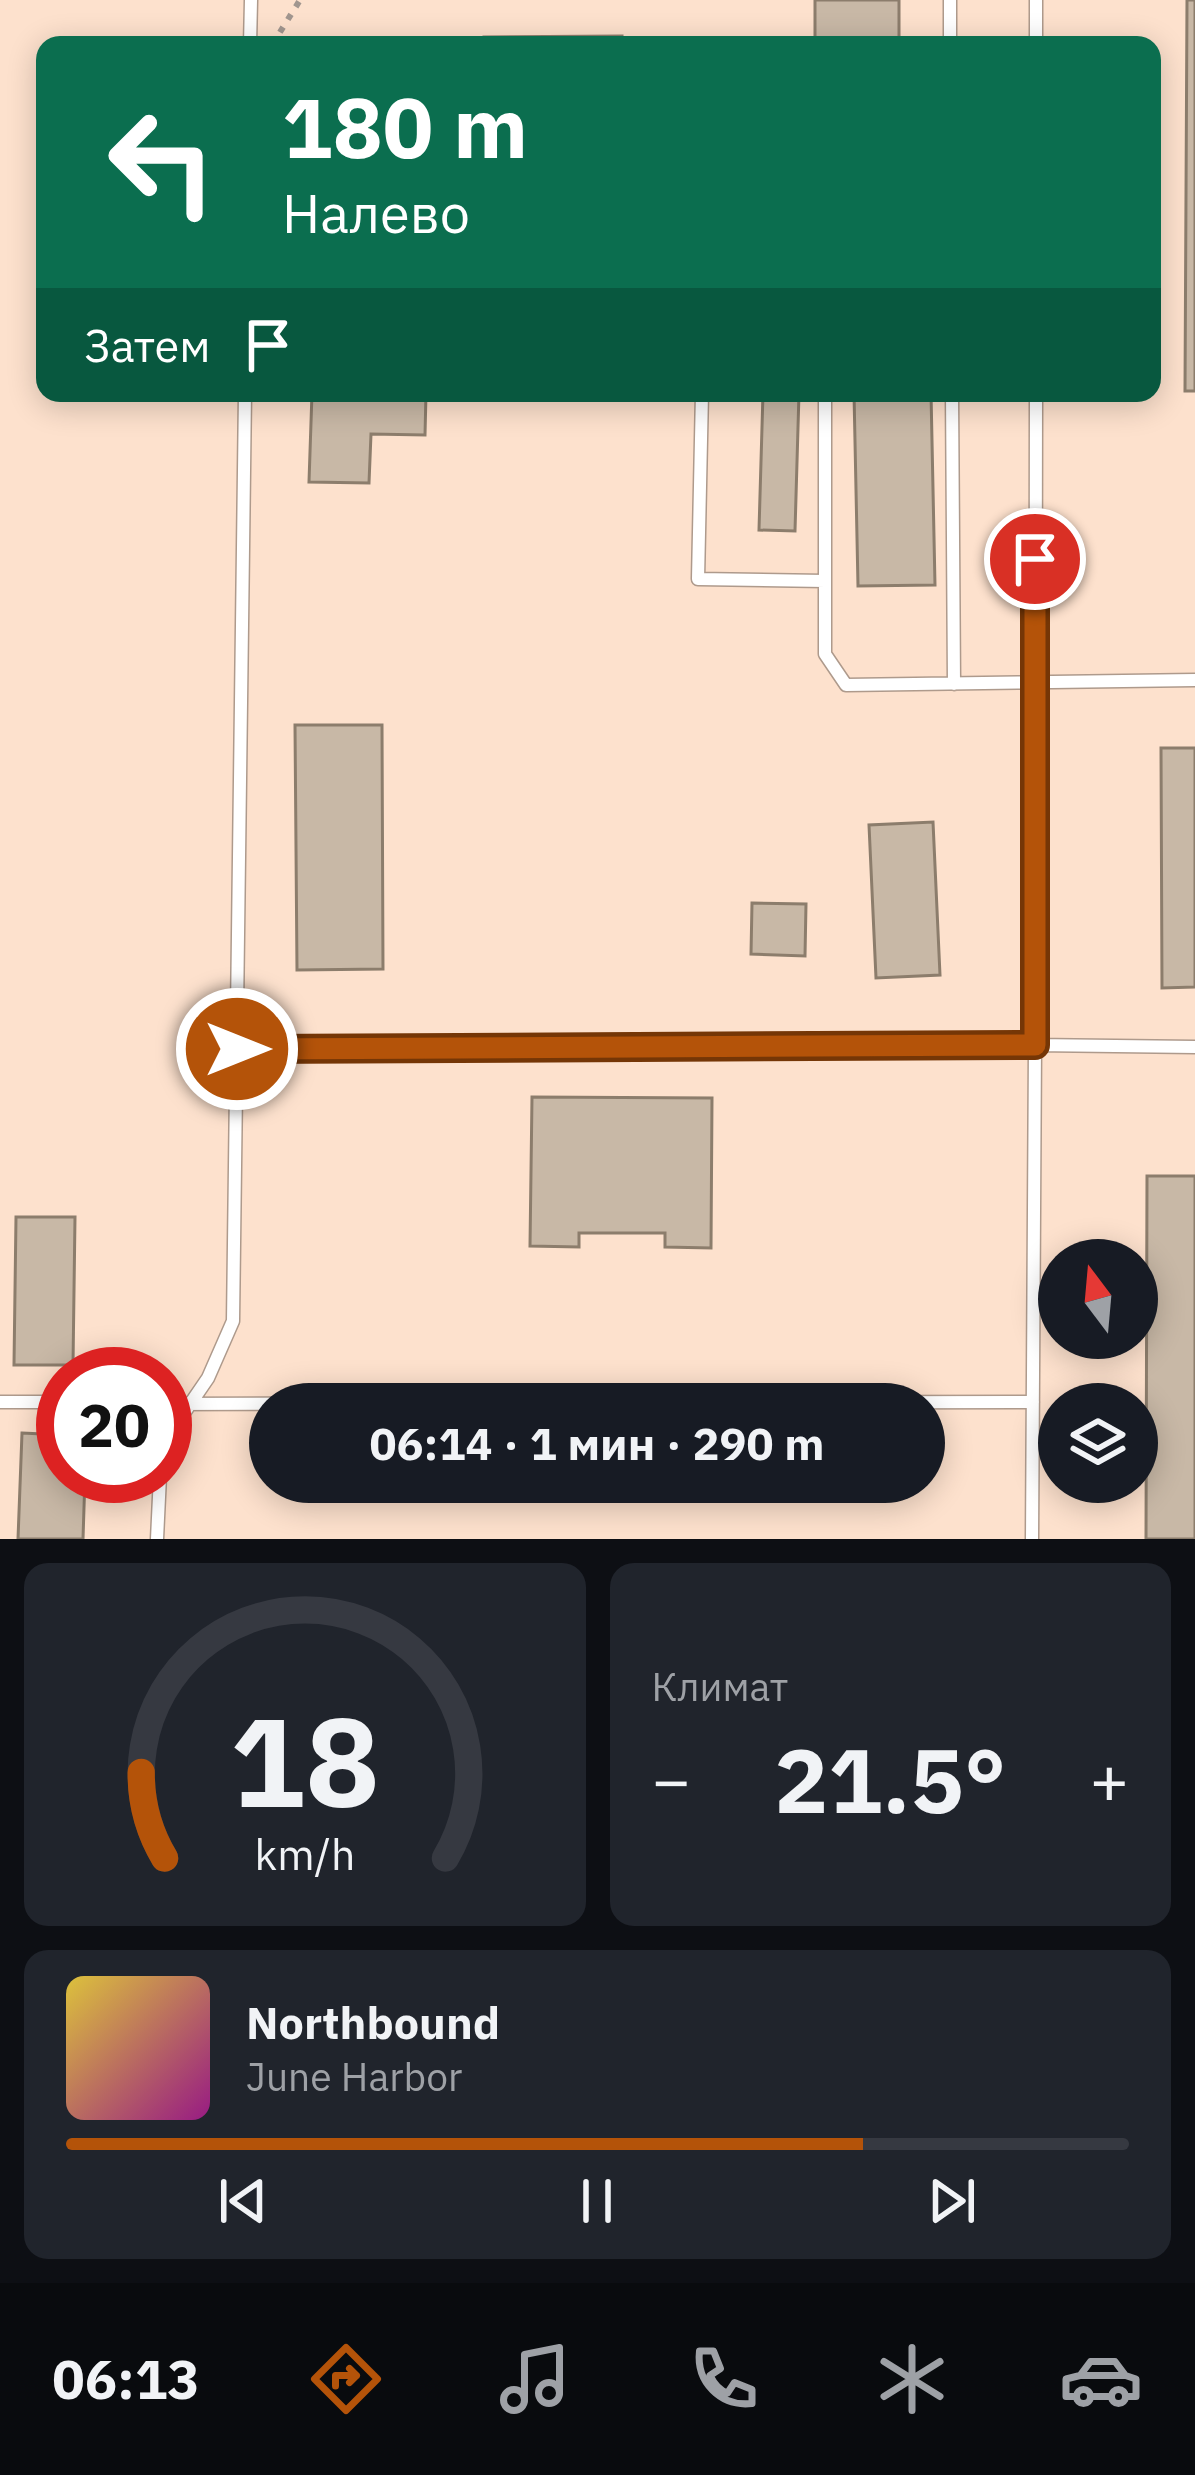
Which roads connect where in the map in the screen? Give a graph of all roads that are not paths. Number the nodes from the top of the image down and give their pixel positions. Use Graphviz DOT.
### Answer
graph roads {
  1 [pos="250,0"];
  2 [pos="950,0"];
  3 [pos="1036,0"];
  4 [pos="250,36"];
  5 [pos="950,36"];
  6 [pos="1036,36"];
  7 [pos="245,402"];
  8 [pos="701,402"];
  9 [pos="825,402"];
  10 [pos="952,402"];
  11 [pos="1036,402"];
  12 [pos="825,581"];
  13 [pos="1195,680"];
  14 [pos="1035,683"];
  15 [pos="953,684"];
  16 [pos="1035,1045"];
  17 [pos="1195,1047"];
  18 [pos="237,1049"];
  19 [pos="192,1401"];
  20 [pos="0,1402"];
  21 [pos="36,1402"];
  22 [pos="1033,1402"];
  23 [pos="192,1404"];
  24 [pos="159,1503"];
  25 [pos="157,1539"];
  26 [pos="1032,1539"];
  1 -- 4 [label="lane"];
  2 -- 5 [label="lane"];
  3 -- 6 [label="lane"];
  7 -- 18 [label="lane"];
  8 -- 12 [label="lane"];
  9 -- 12 [label="lane"];
  10 -- 15 [label="lane"];
  11 -- 14 [label="lane"];
  12 -- 15 [label="lane"];
  13 -- 14 [label="lane"];
  14 -- 15 [label="lane"];
  14 -- 16 [label="lane"];
  16 -- 17 [label="lane"];
  16 -- 18 [label="lane"];
  16 -- 22 [label="lane"];
  18 -- 19 [label="lane"];
  20 -- 21 [label="lane"];
  22 -- 23 [label="lane"];
  22 -- 26 [label="lane"];
  24 -- 25 [label="lane"];
}
